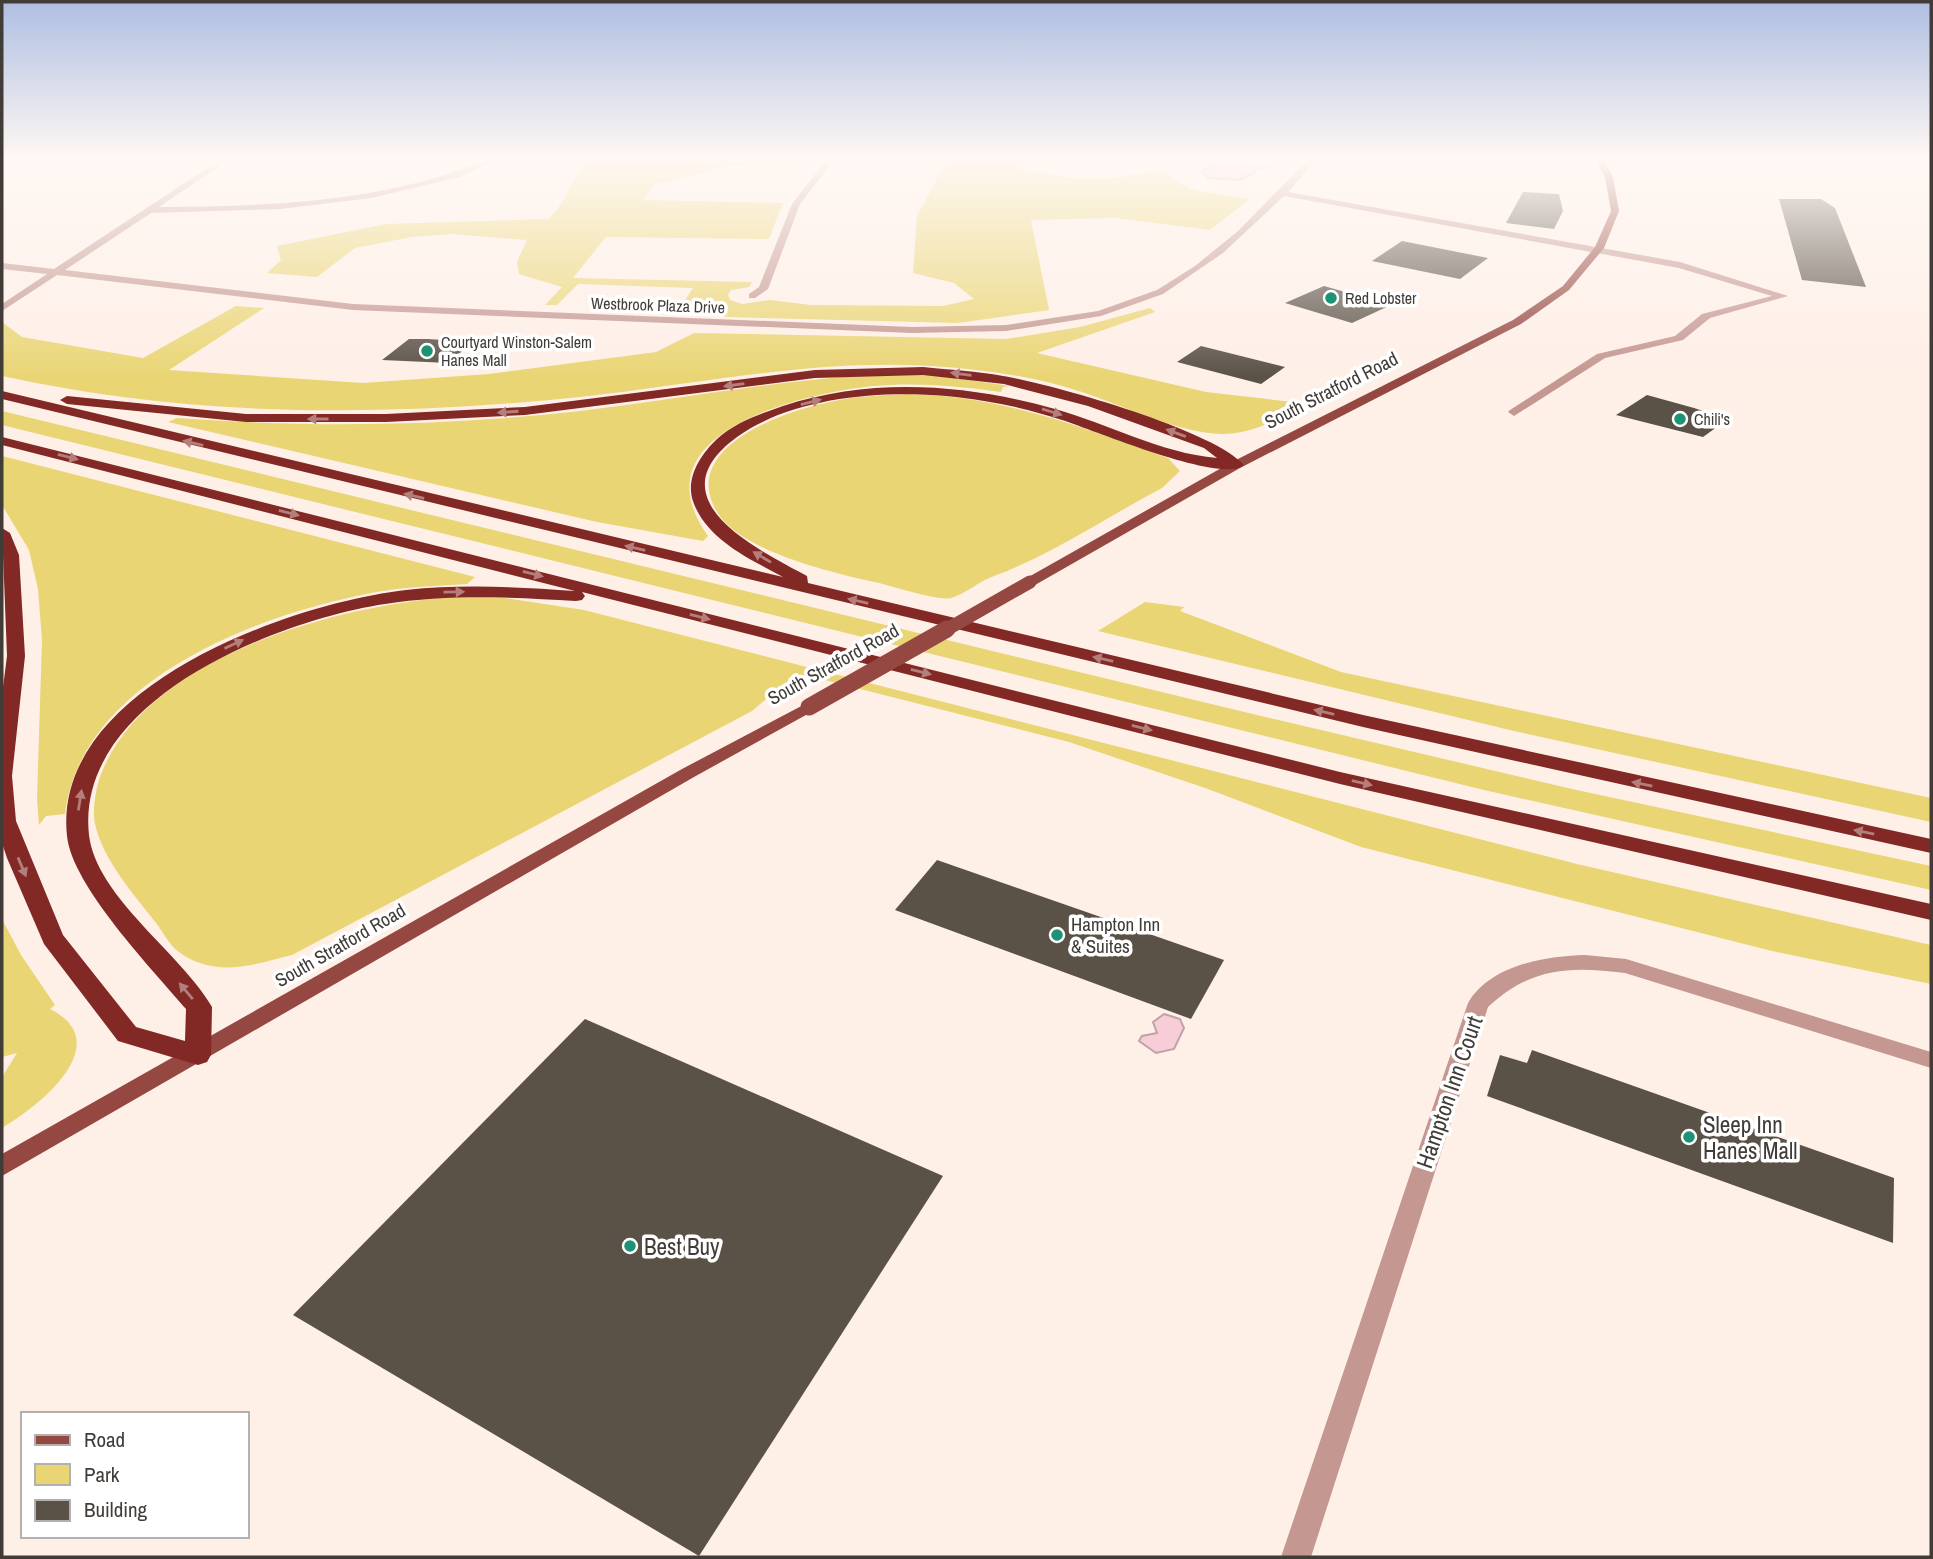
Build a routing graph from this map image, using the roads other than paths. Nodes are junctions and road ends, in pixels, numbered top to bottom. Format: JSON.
{"nodes":[{"id":1,"x":119,"y":232,"type":"edge"},
{"id":2,"x":783,"y":232,"type":"edge"},
{"id":3,"x":1238,"y":232,"type":"edge"},
{"id":4,"x":1488,"y":232,"type":"edge"},
{"id":5,"x":1606,"y":232,"type":"edge"},
{"id":6,"x":1597,"y":251,"type":"junction"},
{"id":7,"x":2,"y":266,"type":"edge"},
{"id":8,"x":58,"y":273,"type":"junction"},
{"id":9,"x":752,"y":296,"type":"dead end"},
{"id":10,"x":1765,"y":300,"type":"junction"},
{"id":11,"x":2,"y":308,"type":"edge"},
{"id":12,"x":2,"y":394,"type":"edge"},
{"id":13,"x":1514,"y":412,"type":"dead end"},
{"id":14,"x":2,"y":441,"type":"edge"},
{"id":15,"x":1236,"y":465,"type":"junction"},
{"id":16,"x":2,"y":533,"type":"edge"},
{"id":17,"x":821,"y":592,"type":"junction"},
{"id":18,"x":634,"y":600,"type":"junction"},
{"id":19,"x":1931,"y":846,"type":"edge"},
{"id":20,"x":1931,"y":912,"type":"edge"},
{"id":21,"x":198,"y":1055,"type":"junction"},
{"id":22,"x":1931,"y":1060,"type":"edge"},
{"id":23,"x":2,"y":1166,"type":"edge"},
{"id":24,"x":1296,"y":1557,"type":"edge"}],
"edges":[{"from":1,"to":8,"type":"street"},
{"from":2,"to":9,"type":"street"},
{"from":3,"to":8,"type":"street","name":"Westbrook Plaza Drive"},
{"from":4,"to":6,"type":"street"},
{"from":5,"to":6,"type":"main road","name":"South Stratford Road"},
{"from":6,"to":10,"type":"street"},
{"from":6,"to":10,"type":"street"},
{"from":6,"to":15,"type":"main road","name":"South Stratford Road"},
{"from":7,"to":8,"type":"street","name":"Westbrook Plaza Drive"},
{"from":8,"to":11,"type":"street"},
{"from":10,"to":13,"type":"street"},
{"from":15,"to":12,"type":"highway","one_way":true},
{"from":17,"to":12,"type":"highway","one_way":true},
{"from":14,"to":18,"type":"highway","one_way":true},
{"from":17,"to":15,"type":"highway","one_way":true},
{"from":15,"to":21,"type":"main road","name":"South Stratford Road","bridge":true},
{"from":16,"to":21,"type":"highway","one_way":true},
{"from":19,"to":17,"type":"highway","one_way":true},
{"from":18,"to":20,"type":"highway","one_way":true},
{"from":21,"to":18,"type":"highway","one_way":true},
{"from":21,"to":23,"type":"main road","name":"South Stratford Road"},
{"from":22,"to":24,"type":"street","name":"Hampton Inn Court"}]}
